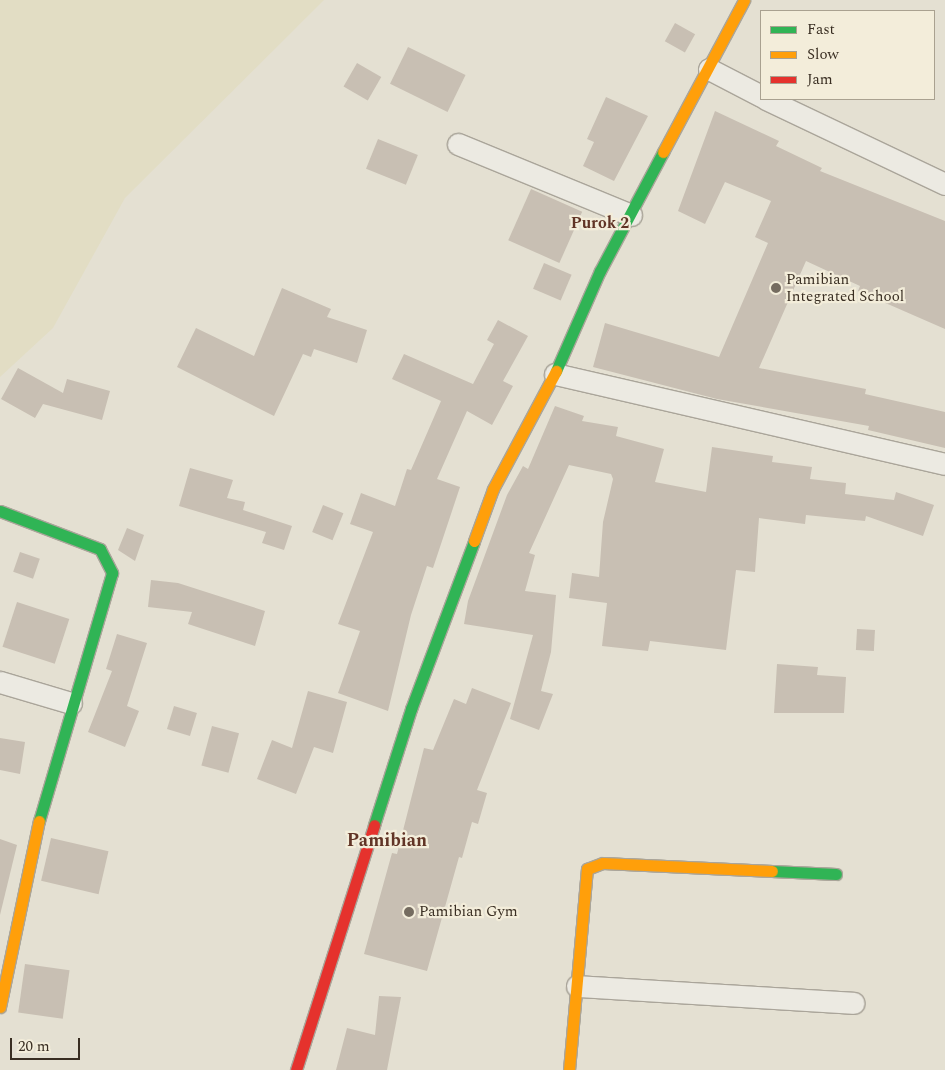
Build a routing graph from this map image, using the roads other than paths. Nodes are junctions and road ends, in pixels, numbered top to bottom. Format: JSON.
{"nodes":[{"id":1,"x":744,"y":0,"type":"edge"},
{"id":2,"x":709,"y":69,"type":"junction"},
{"id":3,"x":760,"y":95,"type":"edge"},
{"id":4,"x":768,"y":100,"type":"edge"},
{"id":5,"x":458,"y":144,"type":"dead end"},
{"id":6,"x":945,"y":184,"type":"edge"},
{"id":7,"x":632,"y":215,"type":"junction"},
{"id":8,"x":555,"y":374,"type":"junction"},
{"id":9,"x":945,"y":464,"type":"edge"},
{"id":10,"x":0,"y":511,"type":"edge"},
{"id":11,"x":0,"y":682,"type":"edge"},
{"id":12,"x":71,"y":703,"type":"junction"},
{"id":13,"x":836,"y":874,"type":"dead end"},
{"id":14,"x":577,"y":986,"type":"junction"},
{"id":15,"x":853,"y":1003,"type":"dead end"},
{"id":16,"x":0,"y":1007,"type":"edge"},
{"id":17,"x":296,"y":1070,"type":"edge"},
{"id":18,"x":569,"y":1070,"type":"edge"}],
"edges":[{"from":1,"to":2,"type":"street"},
{"from":2,"to":3,"type":"street"},
{"from":2,"to":7,"type":"street"},
{"from":4,"to":6,"type":"street"},
{"from":5,"to":7,"type":"street"},
{"from":7,"to":8,"type":"street"},
{"from":8,"to":9,"type":"street"},
{"from":8,"to":17,"type":"street"},
{"from":10,"to":12,"type":"street"},
{"from":11,"to":12,"type":"street"},
{"from":12,"to":16,"type":"street"},
{"from":13,"to":14,"type":"street"},
{"from":14,"to":15,"type":"street"},
{"from":14,"to":18,"type":"street"}]}
